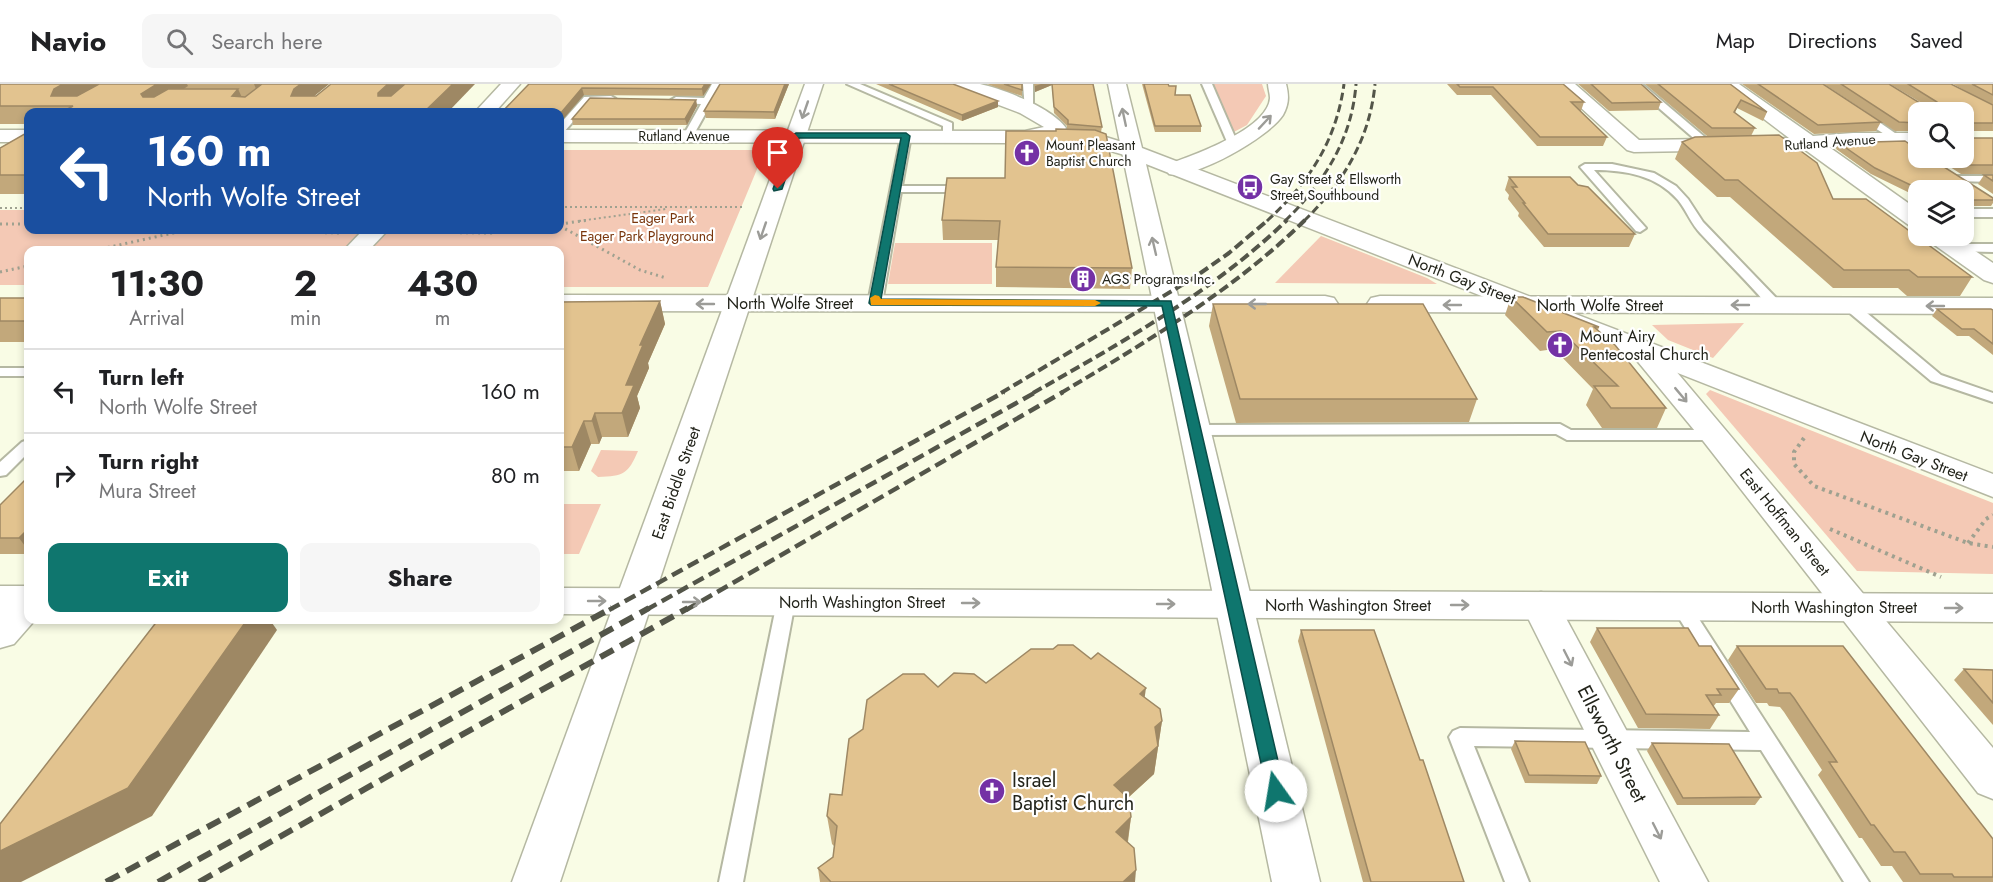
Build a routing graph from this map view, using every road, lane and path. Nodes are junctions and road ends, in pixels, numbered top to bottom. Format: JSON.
{"nodes":[{"id":1,"x":512,"y":84,"type":"edge"},
{"id":2,"x":717,"y":84,"type":"edge"},
{"id":3,"x":814,"y":84,"type":"edge"},
{"id":4,"x":852,"y":84,"type":"edge"},
{"id":5,"x":962,"y":84,"type":"edge"},
{"id":6,"x":1028,"y":84,"type":"edge"},
{"id":7,"x":1117,"y":84,"type":"edge"},
{"id":8,"x":1207,"y":84,"type":"edge"},
{"id":9,"x":1276,"y":84,"type":"edge"},
{"id":10,"x":1564,"y":84,"type":"edge"},
{"id":11,"x":1636,"y":84,"type":"edge"},
{"id":12,"x":1727,"y":84,"type":"edge"},
{"id":13,"x":620,"y":100,"type":"edge"},
{"id":14,"x":664,"y":100,"type":"edge"},
{"id":15,"x":708,"y":100,"type":"junction"},
{"id":16,"x":489,"y":108,"type":"edge"},
{"id":17,"x":1851,"y":108,"type":"edge"},
{"id":18,"x":1030,"y":110,"type":"junction"},
{"id":19,"x":564,"y":125,"type":"edge"},
{"id":20,"x":0,"y":136,"type":"edge"},
{"id":21,"x":564,"y":136,"type":"edge"},
{"id":22,"x":688,"y":136,"type":"junction"},
{"id":23,"x":796,"y":136,"type":"junction"},
{"id":24,"x":906,"y":136,"type":"junction"},
{"id":25,"x":947,"y":136,"type":"junction"},
{"id":26,"x":1021,"y":137,"type":"junction"},
{"id":27,"x":24,"y":138,"type":"edge"},
{"id":28,"x":1897,"y":139,"type":"junction"},
{"id":29,"x":1908,"y":139,"type":"edge"},
{"id":30,"x":24,"y":141,"type":"edge"},
{"id":31,"x":1809,"y":143,"type":"junction"},
{"id":32,"x":1233,"y":144,"type":"junction"},
{"id":33,"x":1708,"y":146,"type":"junction"},
{"id":34,"x":1908,"y":146,"type":"edge"},
{"id":35,"x":1131,"y":151,"type":"junction"},
{"id":36,"x":0,"y":156,"type":"edge"},
{"id":37,"x":1177,"y":169,"type":"junction"},
{"id":38,"x":1993,"y":179,"type":"edge"},
{"id":39,"x":895,"y":189,"type":"junction"},
{"id":40,"x":982,"y":189,"type":"edge"},
{"id":41,"x":1976,"y":190,"type":"edge"},
{"id":42,"x":564,"y":207,"type":"edge"},
{"id":43,"x":681,"y":207,"type":"junction"},
{"id":44,"x":771,"y":207,"type":"junction"},
{"id":45,"x":0,"y":208,"type":"edge"},
{"id":46,"x":24,"y":208,"type":"edge"},
{"id":47,"x":1908,"y":211,"type":"edge"},
{"id":48,"x":1974,"y":213,"type":"edge"},
{"id":49,"x":1993,"y":213,"type":"edge"},
{"id":50,"x":0,"y":224,"type":"edge"},
{"id":51,"x":24,"y":224,"type":"edge"},
{"id":52,"x":564,"y":224,"type":"edge"},
{"id":53,"x":564,"y":227,"type":"edge"},
{"id":54,"x":1640,"y":228,"type":"dead end"},
{"id":55,"x":169,"y":234,"type":"edge"},
{"id":56,"x":255,"y":234,"type":"edge"},
{"id":57,"x":378,"y":234,"type":"edge"},
{"id":58,"x":353,"y":242,"type":"edge"},
{"id":59,"x":114,"y":246,"type":"edge"},
{"id":60,"x":1952,"y":246,"type":"edge"},
{"id":61,"x":1974,"y":246,"type":"edge"},
{"id":62,"x":1993,"y":248,"type":"edge"},
{"id":63,"x":24,"y":267,"type":"edge"},
{"id":64,"x":0,"y":272,"type":"edge"},
{"id":65,"x":1993,"y":275,"type":"edge"},
{"id":66,"x":670,"y":280,"type":"dead end"},
{"id":67,"x":564,"y":303,"type":"edge"},
{"id":68,"x":874,"y":303,"type":"junction"},
{"id":69,"x":1167,"y":303,"type":"junction"},
{"id":70,"x":738,"y":304,"type":"junction"},
{"id":71,"x":1531,"y":305,"type":"junction"},
{"id":72,"x":1775,"y":306,"type":"junction"},
{"id":73,"x":1850,"y":306,"type":"junction"},
{"id":74,"x":1993,"y":306,"type":"edge"},
{"id":75,"x":1644,"y":351,"type":"junction"},
{"id":76,"x":0,"y":372,"type":"edge"},
{"id":77,"x":24,"y":372,"type":"edge"},
{"id":78,"x":1993,"y":398,"type":"edge"},
{"id":79,"x":1195,"y":430,"type":"junction"},
{"id":80,"x":1811,"y":431,"type":"dead end"},
{"id":81,"x":1715,"y":435,"type":"junction"},
{"id":82,"x":24,"y":449,"type":"edge"},
{"id":83,"x":0,"y":471,"type":"edge"},
{"id":84,"x":1993,"y":486,"type":"edge"},
{"id":85,"x":1993,"y":515,"type":"edge"},
{"id":86,"x":1825,"y":527,"type":"dead end"},
{"id":87,"x":1968,"y":543,"type":"junction"},
{"id":88,"x":1993,"y":547,"type":"edge"},
{"id":89,"x":1942,"y":578,"type":"dead end"},
{"id":90,"x":0,"y":599,"type":"edge"},
{"id":91,"x":24,"y":601,"type":"edge"},
{"id":92,"x":564,"y":601,"type":"edge"},
{"id":93,"x":634,"y":602,"type":"junction"},
{"id":94,"x":786,"y":602,"type":"junction"},
{"id":95,"x":1234,"y":604,"type":"junction"},
{"id":96,"x":24,"y":606,"type":"edge"},
{"id":97,"x":1541,"y":606,"type":"junction"},
{"id":98,"x":1681,"y":607,"type":"junction"},
{"id":99,"x":1854,"y":607,"type":"junction"},
{"id":100,"x":1993,"y":608,"type":"edge"},
{"id":101,"x":0,"y":634,"type":"edge"},
{"id":102,"x":1610,"y":738,"type":"junction"},
{"id":103,"x":1767,"y":741,"type":"junction"},
{"id":104,"x":1993,"y":780,"type":"edge"},
{"id":105,"x":536,"y":882,"type":"edge"},
{"id":106,"x":731,"y":882,"type":"edge"},
{"id":107,"x":1296,"y":882,"type":"edge"},
{"id":108,"x":1517,"y":882,"type":"edge"},
{"id":109,"x":1684,"y":882,"type":"edge"},
{"id":110,"x":1857,"y":882,"type":"edge"}],
"edges":[{"from":1,"to":16,"type":"street"},
{"from":2,"to":15,"type":"lane"},
{"from":3,"to":23,"type":"street","name":"East Biddle Street","one_way":true},
{"from":4,"to":25,"type":"lane"},
{"from":5,"to":18,"type":"street"},
{"from":6,"to":18,"type":"lane"},
{"from":35,"to":7,"type":"street","one_way":true},
{"from":8,"to":32,"type":"lane"},
{"from":32,"to":9,"type":"street","one_way":true},
{"from":10,"to":33,"type":"street","name":"Rutland Avenue"},
{"from":11,"to":33,"type":"lane"},
{"from":12,"to":31,"type":"street"},
{"from":13,"to":19,"type":"lane"},
{"from":14,"to":15,"type":"lane"},
{"from":15,"to":22,"type":"lane"},
{"from":17,"to":28,"type":"lane"},
{"from":18,"to":26,"type":"street"},
{"from":20,"to":27,"type":"street"},
{"from":21,"to":22,"type":"street","name":"Rutland Avenue"},
{"from":22,"to":23,"type":"street","name":"Rutland Avenue"},
{"from":23,"to":24,"type":"street","name":"Rutland Avenue"},
{"from":23,"to":44,"type":"street","name":"East Biddle Street"},
{"from":24,"to":25,"type":"street","name":"Rutland Avenue"},
{"from":24,"to":39,"type":"lane"},
{"from":25,"to":26,"type":"street","name":"Rutland Avenue"},
{"from":26,"to":35,"type":"street","name":"Rutland Avenue"},
{"from":28,"to":29,"type":"street","name":"Rutland Avenue"},
{"from":28,"to":31,"type":"street","name":"Rutland Avenue"},
{"from":28,"to":34,"type":"lane"},
{"from":30,"to":36,"type":"street"},
{"from":31,"to":33,"type":"street","name":"Rutland Avenue"},
{"from":31,"to":47,"type":"street"},
{"from":32,"to":37,"type":"street"},
{"from":35,"to":37,"type":"street","name":"North Gay Street"},
{"from":69,"to":35,"type":"street","one_way":true},
{"from":37,"to":71,"type":"street","name":"North Gay Street"},
{"from":38,"to":41,"type":"lane"},
{"from":39,"to":40,"type":"lane"},
{"from":39,"to":68,"type":"lane"},
{"from":42,"to":43,"type":"path"},
{"from":43,"to":44,"type":"path"},
{"from":43,"to":52,"type":"path"},
{"from":44,"to":70,"type":"street","name":"East Biddle Street","one_way":true},
{"from":45,"to":46,"type":"path"},
{"from":48,"to":49,"type":"lane"},
{"from":50,"to":51,"type":"path"},
{"from":53,"to":66,"type":"path"},
{"from":54,"to":72,"type":"lane"},
{"from":55,"to":59,"type":"path"},
{"from":56,"to":58,"type":"path"},
{"from":57,"to":58,"type":"street"},
{"from":60,"to":65,"type":"street"},
{"from":61,"to":62,"type":"lane"},
{"from":63,"to":64,"type":"path"},
{"from":70,"to":67,"type":"street","name":"North Wolfe Street","one_way":true},
{"from":68,"to":69,"type":"street","name":"North Wolfe Street"},
{"from":68,"to":70,"type":"street","name":"North Wolfe Street"},
{"from":71,"to":69,"type":"street","name":"North Wolfe Street","one_way":true},
{"from":69,"to":79,"type":"street"},
{"from":70,"to":93,"type":"street","name":"East Biddle Street"},
{"from":72,"to":71,"type":"street","name":"North Wolfe Street","one_way":true},
{"from":71,"to":75,"type":"street","name":"North Gay Street"},
{"from":72,"to":73,"type":"street","name":"North Wolfe Street"},
{"from":74,"to":73,"type":"street","name":"North Wolfe Street","one_way":true},
{"from":73,"to":78,"type":"lane"},
{"from":75,"to":81,"type":"street","name":"East Hoffman Street","one_way":true},
{"from":75,"to":84,"type":"street","name":"North Gay Street"},
{"from":76,"to":77,"type":"lane"},
{"from":79,"to":81,"type":"lane"},
{"from":79,"to":95,"type":"street"},
{"from":80,"to":87,"type":"path"},
{"from":81,"to":99,"type":"street","name":"East Hoffman Street"},
{"from":82,"to":83,"type":"lane"},
{"from":85,"to":87,"type":"path"},
{"from":86,"to":89,"type":"path"},
{"from":87,"to":88,"type":"path"},
{"from":90,"to":91,"type":"street"},
{"from":92,"to":93,"type":"street","name":"North Washington Street","one_way":true},
{"from":93,"to":94,"type":"street","name":"North Washington Street","one_way":true},
{"from":93,"to":105,"type":"street","name":"East Biddle Street"},
{"from":94,"to":95,"type":"street","name":"North Washington Street","one_way":true},
{"from":94,"to":106,"type":"lane"},
{"from":95,"to":97,"type":"street","name":"North Washington Street","one_way":true},
{"from":95,"to":107,"type":"street"},
{"from":96,"to":101,"type":"street"},
{"from":97,"to":98,"type":"street","name":"North Washington Street"},
{"from":97,"to":102,"type":"street","name":"Ellsworth Street","one_way":true},
{"from":98,"to":99,"type":"street","name":"North Washington Street"},
{"from":98,"to":103,"type":"lane"},
{"from":99,"to":100,"type":"street","name":"North Washington Street","one_way":true},
{"from":99,"to":104,"type":"street","name":"East Hoffman Street"},
{"from":102,"to":103,"type":"lane"},
{"from":102,"to":108,"type":"lane"},
{"from":102,"to":109,"type":"street","name":"Ellsworth Street","one_way":true},
{"from":103,"to":110,"type":"lane"}]}
